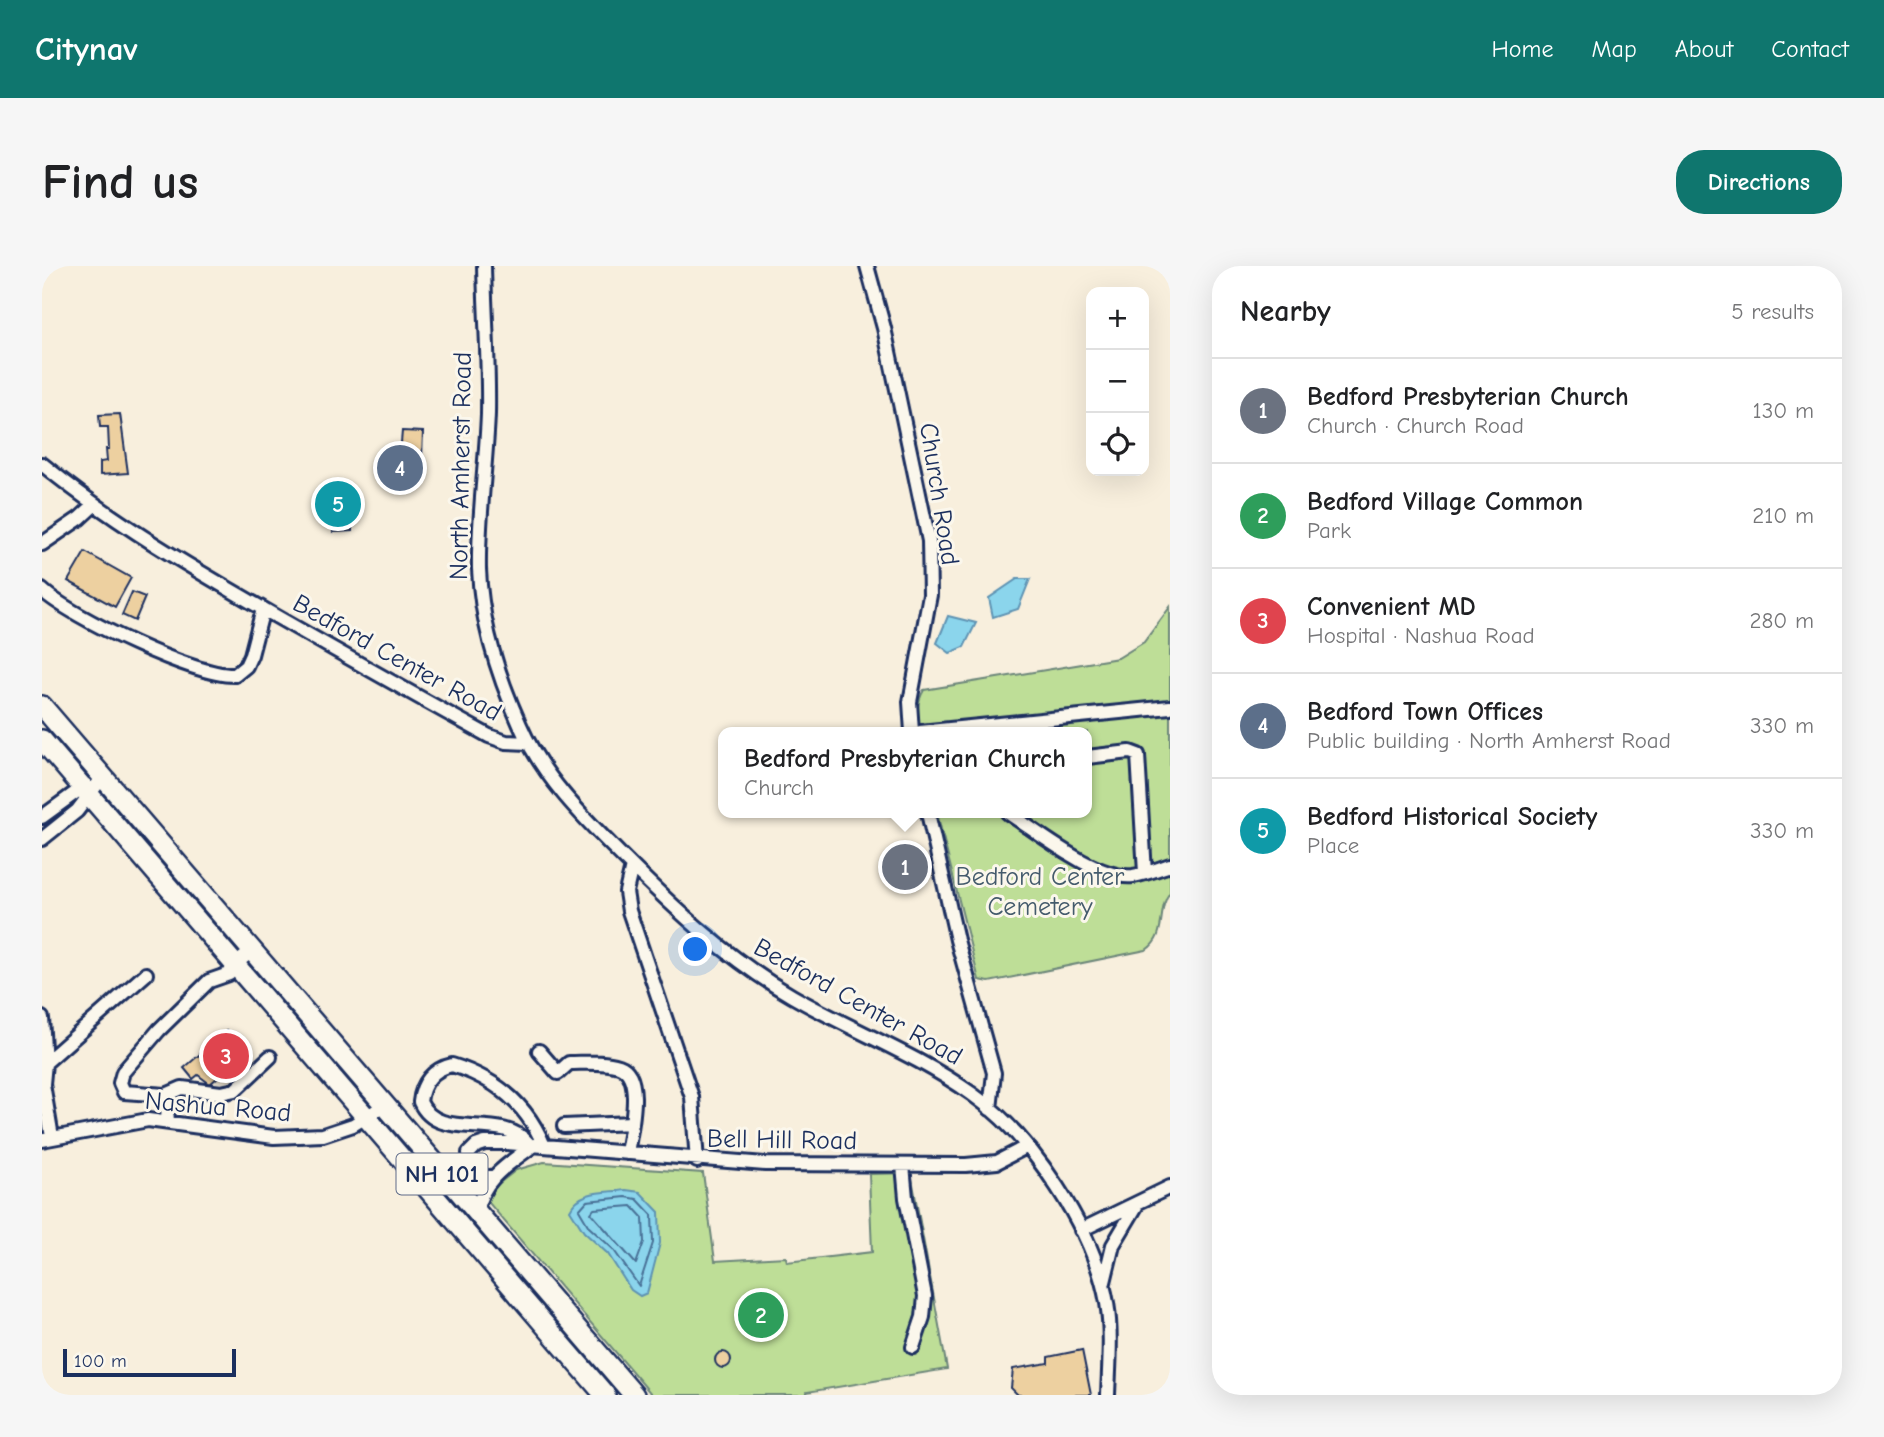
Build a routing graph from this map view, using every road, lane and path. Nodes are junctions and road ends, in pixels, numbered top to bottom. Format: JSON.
{"nodes":[{"id":1,"x":484,"y":266,"type":"edge"},
{"id":2,"x":867,"y":266,"type":"edge"},
{"id":3,"x":42,"y":464,"type":"edge"},
{"id":4,"x":94,"y":505,"type":"junction"},
{"id":5,"x":42,"y":544,"type":"edge"},
{"id":6,"x":42,"y":590,"type":"edge"},
{"id":7,"x":264,"y":609,"type":"junction"},
{"id":8,"x":42,"y":706,"type":"edge"},
{"id":9,"x":1170,"y":707,"type":"edge"},
{"id":10,"x":912,"y":727,"type":"edge"},
{"id":11,"x":970,"y":727,"type":"edge"},
{"id":12,"x":42,"y":740,"type":"edge"},
{"id":13,"x":528,"y":743,"type":"junction"},
{"id":14,"x":1092,"y":756,"type":"edge"},
{"id":15,"x":102,"y":778,"type":"junction"},
{"id":16,"x":85,"y":792,"type":"junction"},
{"id":17,"x":42,"y":817,"type":"edge"},
{"id":18,"x":929,"y":818,"type":"edge"},
{"id":19,"x":1016,"y":818,"type":"edge"},
{"id":20,"x":43,"y":838,"type":"edge"},
{"id":21,"x":1170,"y":865,"type":"edge"},
{"id":22,"x":632,"y":866,"type":"junction"},
{"id":23,"x":1145,"y":873,"type":"junction"},
{"id":24,"x":252,"y":951,"type":"junction"},
{"id":25,"x":234,"y":965,"type":"junction"},
{"id":26,"x":146,"y":974,"type":"dead end"},
{"id":27,"x":42,"y":1018,"type":"edge"},
{"id":28,"x":539,"y":1051,"type":"dead end"},
{"id":29,"x":270,"y":1057,"type":"dead end"},
{"id":30,"x":46,"y":1063,"type":"junction"},
{"id":31,"x":166,"y":1095,"type":"junction"},
{"id":32,"x":384,"y":1105,"type":"junction"},
{"id":33,"x":990,"y":1109,"type":"junction"},
{"id":34,"x":365,"y":1118,"type":"junction"},
{"id":35,"x":168,"y":1122,"type":"junction"},
{"id":36,"x":632,"y":1122,"type":"junction"},
{"id":37,"x":564,"y":1126,"type":"dead end"},
{"id":38,"x":47,"y":1139,"type":"edge"},
{"id":39,"x":536,"y":1145,"type":"junction"},
{"id":40,"x":1026,"y":1147,"type":"junction"},
{"id":41,"x":627,"y":1153,"type":"junction"},
{"id":42,"x":697,"y":1161,"type":"junction"},
{"id":43,"x":903,"y":1165,"type":"junction"},
{"id":44,"x":492,"y":1177,"type":"junction"},
{"id":45,"x":1170,"y":1187,"type":"edge"},
{"id":46,"x":1139,"y":1202,"type":"junction"},
{"id":47,"x":475,"y":1213,"type":"junction"},
{"id":48,"x":1081,"y":1230,"type":"junction"},
{"id":49,"x":1104,"y":1289,"type":"junction"},
{"id":50,"x":913,"y":1347,"type":"dead end"},
{"id":51,"x":605,"y":1395,"type":"edge"},
{"id":52,"x":634,"y":1395,"type":"edge"},
{"id":53,"x":1108,"y":1395,"type":"edge"}],
"edges":[{"from":1,"to":13,"type":"street","name":"North Amherst Road"},
{"from":2,"to":10,"type":"street","name":"Church Road"},
{"from":3,"to":4,"type":"street","name":"Bedford Center Road"},
{"from":4,"to":5,"type":"street"},
{"from":4,"to":7,"type":"street","name":"Bedford Center Road"},
{"from":6,"to":7,"type":"street"},
{"from":7,"to":13,"type":"street","name":"Bedford Center Road"},
{"from":8,"to":15,"type":"highway","number":"NH 101"},
{"from":9,"to":11,"type":"street"},
{"from":12,"to":16,"type":"highway","number":"NH 101"},
{"from":13,"to":22,"type":"street","name":"Bedford Center Road"},
{"from":14,"to":23,"type":"street"},
{"from":15,"to":16,"type":"street"},
{"from":15,"to":24,"type":"highway","number":"NH 101"},
{"from":16,"to":17,"type":"street"},
{"from":16,"to":20,"type":"street"},
{"from":16,"to":25,"type":"highway","number":"NH 101"},
{"from":18,"to":33,"type":"street"},
{"from":19,"to":23,"type":"street"},
{"from":21,"to":23,"type":"street"},
{"from":22,"to":33,"type":"street","name":"Bedford Center Road"},
{"from":22,"to":42,"type":"street"},
{"from":24,"to":25,"type":"street"},
{"from":24,"to":32,"type":"highway","number":"NH 101"},
{"from":25,"to":31,"type":"street"},
{"from":25,"to":34,"type":"highway","number":"NH 101"},
{"from":26,"to":30,"type":"street"},
{"from":27,"to":30,"type":"street"},
{"from":28,"to":36,"type":"street"},
{"from":29,"to":31,"type":"street"},
{"from":30,"to":38,"type":"street"},
{"from":31,"to":35,"type":"street"},
{"from":32,"to":34,"type":"street","name":"Nashua Road"},
{"from":32,"to":47,"type":"highway","number":"NH 101"},
{"from":33,"to":40,"type":"street","name":"Bedford Center Road"},
{"from":34,"to":35,"type":"street","name":"Nashua Road"},
{"from":34,"to":51,"type":"highway","number":"NH 101"},
{"from":35,"to":38,"type":"street","name":"Nashua Road"},
{"from":36,"to":37,"type":"street"},
{"from":36,"to":41,"type":"street"},
{"from":39,"to":39,"type":"street"},
{"from":39,"to":41,"type":"street","name":"Bell Hill Road"},
{"from":39,"to":44,"type":"street"},
{"from":39,"to":44,"type":"street","name":"Bell Hill Road"},
{"from":40,"to":43,"type":"street","name":"Bell Hill Road"},
{"from":40,"to":48,"type":"street","name":"Bedford Center Road"},
{"from":41,"to":42,"type":"street","name":"Bell Hill Road"},
{"from":42,"to":43,"type":"street","name":"Bell Hill Road"},
{"from":43,"to":50,"type":"street"},
{"from":44,"to":47,"type":"street"},
{"from":45,"to":46,"type":"street"},
{"from":46,"to":48,"type":"street"},
{"from":46,"to":49,"type":"street"},
{"from":47,"to":52,"type":"highway","number":"NH 101"},
{"from":48,"to":49,"type":"street","name":"Bedford Center Road"},
{"from":49,"to":53,"type":"street","name":"Bedford Center Road"}]}
